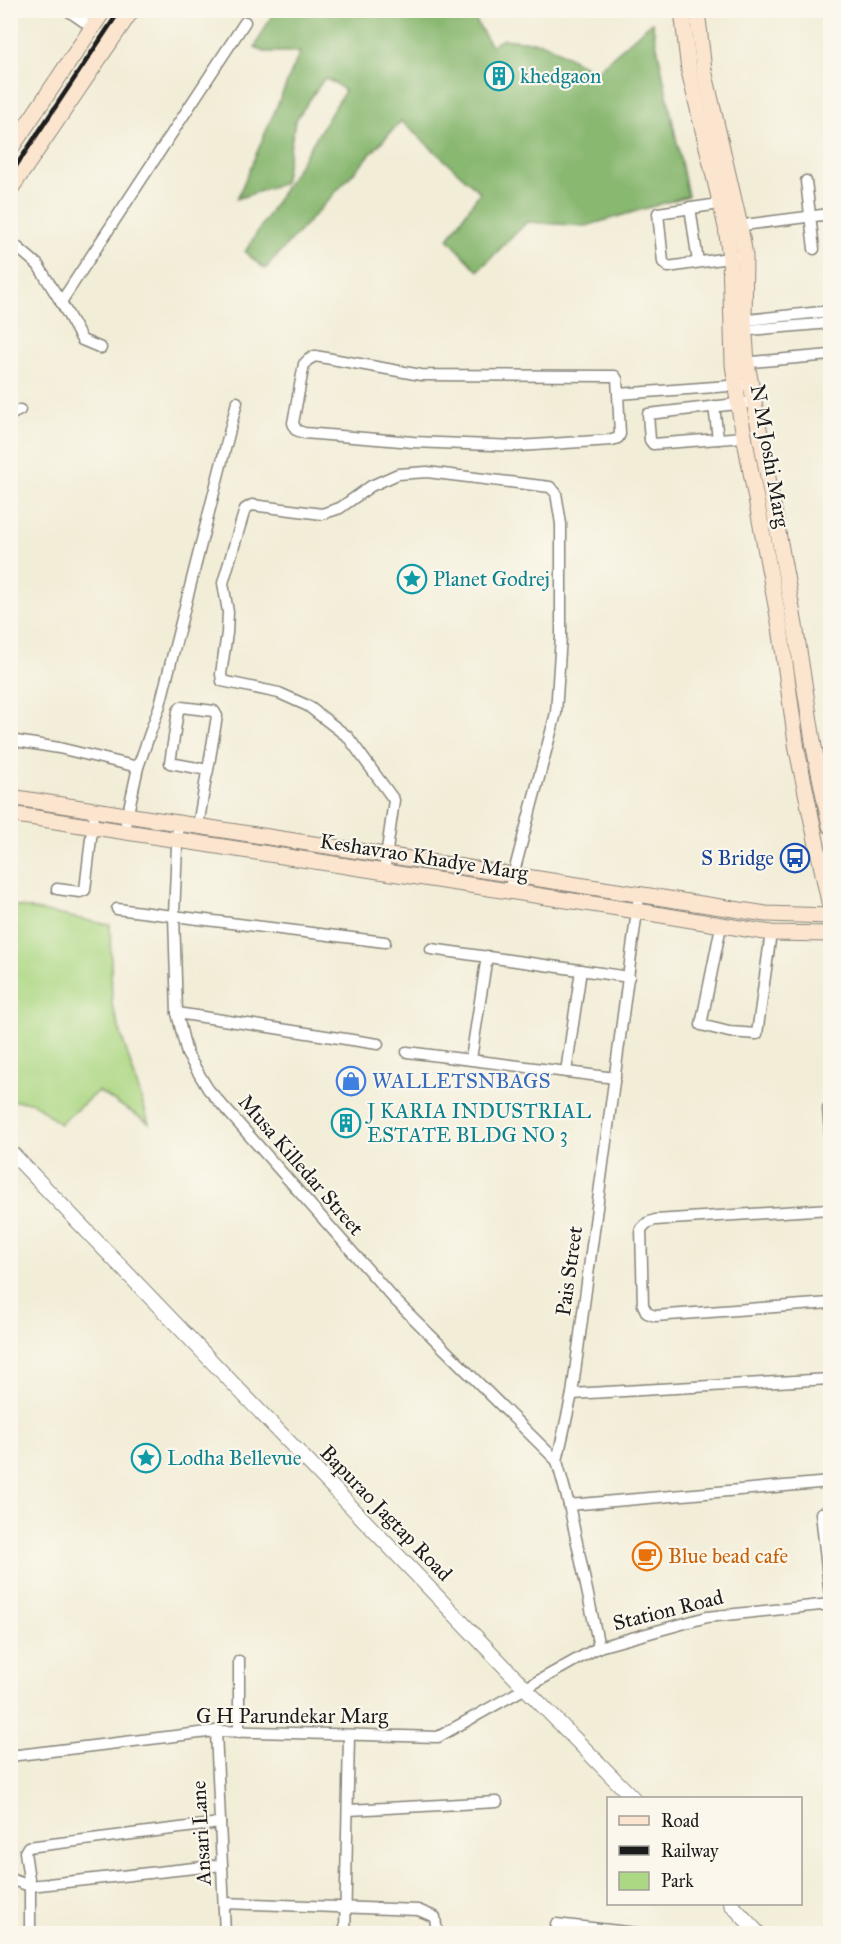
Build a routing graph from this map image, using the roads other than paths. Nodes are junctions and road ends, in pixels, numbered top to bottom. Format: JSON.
{"nodes":[{"id":1,"x":67,"y":10,"type":"edge"},
{"id":2,"x":104,"y":10,"type":"edge"},
{"id":3,"x":132,"y":10,"type":"edge"},
{"id":4,"x":682,"y":10,"type":"edge"},
{"id":5,"x":697,"y":10,"type":"edge"},
{"id":6,"x":245,"y":22,"type":"dead end"},
{"id":7,"x":93,"y":28,"type":"junction"},
{"id":8,"x":694,"y":48,"type":"junction"},
{"id":9,"x":10,"y":150,"type":"edge"},
{"id":10,"x":806,"y":181,"type":"dead end"},
{"id":11,"x":10,"y":190,"type":"edge"},
{"id":12,"x":727,"y":203,"type":"junction"},
{"id":13,"x":690,"y":207,"type":"junction"},
{"id":14,"x":831,"y":214,"type":"edge"},
{"id":15,"x":810,"y":216,"type":"junction"},
{"id":16,"x":733,"y":226,"type":"junction"},
{"id":17,"x":10,"y":241,"type":"edge"},
{"id":18,"x":814,"y":249,"type":"dead end"},
{"id":19,"x":737,"y":257,"type":"junction"},
{"id":20,"x":698,"y":262,"type":"junction"},
{"id":21,"x":61,"y":302,"type":"junction"},
{"id":22,"x":831,"y":311,"type":"edge"},
{"id":23,"x":831,"y":323,"type":"edge"},
{"id":24,"x":738,"y":326,"type":"junction"},
{"id":25,"x":101,"y":348,"type":"dead end"},
{"id":26,"x":831,"y":355,"type":"edge"},
{"id":27,"x":740,"y":363,"type":"junction"},
{"id":28,"x":743,"y":385,"type":"junction"},
{"id":29,"x":618,"y":394,"type":"junction"},
{"id":30,"x":237,"y":402,"type":"dead end"},
{"id":31,"x":754,"y":402,"type":"junction"},
{"id":32,"x":738,"y":403,"type":"junction"},
{"id":33,"x":714,"y":406,"type":"junction"},
{"id":34,"x":718,"y":439,"type":"junction"},
{"id":35,"x":750,"y":443,"type":"junction"},
{"id":36,"x":787,"y":626,"type":"junction"},
{"id":37,"x":805,"y":687,"type":"junction"},
{"id":38,"x":788,"y":689,"type":"junction"},
{"id":39,"x":10,"y":740,"type":"edge"},
{"id":40,"x":814,"y":747,"type":"junction"},
{"id":41,"x":797,"y":750,"type":"junction"},
{"id":42,"x":138,"y":767,"type":"junction"},
{"id":43,"x":208,"y":770,"type":"junction"},
{"id":44,"x":10,"y":797,"type":"edge"},
{"id":45,"x":94,"y":810,"type":"junction"},
{"id":46,"x":10,"y":814,"type":"edge"},
{"id":47,"x":127,"y":815,"type":"junction"},
{"id":48,"x":178,"y":823,"type":"junction"},
{"id":49,"x":831,"y":825,"type":"edge"},
{"id":50,"x":198,"y":826,"type":"junction"},
{"id":51,"x":92,"y":827,"type":"junction"},
{"id":52,"x":124,"y":832,"type":"junction"},
{"id":53,"x":177,"y":840,"type":"junction"},
{"id":54,"x":386,"y":856,"type":"junction"},
{"id":55,"x":384,"y":872,"type":"junction"},
{"id":56,"x":513,"y":876,"type":"junction"},
{"id":57,"x":57,"y":889,"type":"dead end"},
{"id":58,"x":509,"y":891,"type":"junction"},
{"id":59,"x":638,"y":904,"type":"junction"},
{"id":60,"x":831,"y":907,"type":"edge"},
{"id":61,"x":117,"y":909,"type":"dead end"},
{"id":62,"x":174,"y":915,"type":"junction"},
{"id":63,"x":831,"y":916,"type":"edge"},
{"id":64,"x":721,"y":926,"type":"junction"},
{"id":65,"x":771,"y":933,"type":"junction"},
{"id":66,"x":831,"y":934,"type":"edge"},
{"id":67,"x":385,"y":942,"type":"dead end"},
{"id":68,"x":431,"y":949,"type":"dead end"},
{"id":69,"x":487,"y":956,"type":"junction"},
{"id":70,"x":581,"y":970,"type":"junction"},
{"id":71,"x":629,"y":977,"type":"junction"},
{"id":72,"x":177,"y":1013,"type":"junction"},
{"id":73,"x":378,"y":1044,"type":"dead end"},
{"id":74,"x":407,"y":1052,"type":"dead end"},
{"id":75,"x":471,"y":1059,"type":"junction"},
{"id":76,"x":566,"y":1072,"type":"junction"},
{"id":77,"x":615,"y":1078,"type":"junction"},
{"id":78,"x":828,"y":1109,"type":"dead end"},
{"id":79,"x":830,"y":1125,"type":"edge"},
{"id":80,"x":831,"y":1132,"type":"edge"},
{"id":81,"x":10,"y":1151,"type":"edge"},
{"id":82,"x":831,"y":1209,"type":"edge"},
{"id":83,"x":831,"y":1303,"type":"edge"},
{"id":84,"x":831,"y":1379,"type":"edge"},
{"id":85,"x":572,"y":1394,"type":"junction"},
{"id":86,"x":556,"y":1461,"type":"junction"},
{"id":87,"x":831,"y":1482,"type":"edge"},
{"id":88,"x":569,"y":1505,"type":"junction"},
{"id":89,"x":821,"y":1512,"type":"dead end"},
{"id":90,"x":831,"y":1597,"type":"edge"},
{"id":91,"x":831,"y":1604,"type":"edge"},
{"id":92,"x":599,"y":1647,"type":"junction"},
{"id":93,"x":239,"y":1660,"type":"dead end"},
{"id":94,"x":526,"y":1689,"type":"junction"},
{"id":95,"x":216,"y":1731,"type":"junction"},
{"id":96,"x":239,"y":1732,"type":"junction"},
{"id":97,"x":349,"y":1736,"type":"junction"},
{"id":98,"x":10,"y":1756,"type":"edge"},
{"id":99,"x":632,"y":1797,"type":"edge"},
{"id":100,"x":497,"y":1802,"type":"dead end"},
{"id":101,"x":349,"y":1810,"type":"junction"},
{"id":102,"x":220,"y":1823,"type":"junction"},
{"id":103,"x":222,"y":1865,"type":"junction"},
{"id":104,"x":10,"y":1880,"type":"edge"},
{"id":105,"x":30,"y":1886,"type":"junction"},
{"id":106,"x":224,"y":1903,"type":"junction"},
{"id":107,"x":732,"y":1905,"type":"edge"},
{"id":108,"x":346,"y":1908,"type":"junction"},
{"id":109,"x":556,"y":1924,"type":"dead end"},
{"id":110,"x":30,"y":1934,"type":"edge"},
{"id":111,"x":225,"y":1934,"type":"edge"},
{"id":112,"x":345,"y":1934,"type":"edge"},
{"id":113,"x":437,"y":1934,"type":"edge"},
{"id":114,"x":645,"y":1934,"type":"edge"},
{"id":115,"x":759,"y":1934,"type":"edge"}],
"edges":[{"from":1,"to":7,"type":"street"},
{"from":2,"to":7,"type":"main road"},
{"from":3,"to":11,"type":"main road"},
{"from":4,"to":8,"type":"main road","name":"N M Joshi Marg"},
{"from":5,"to":8,"type":"main road","name":"N M Joshi Marg"},
{"from":6,"to":21,"type":"street"},
{"from":7,"to":9,"type":"main road"},
{"from":8,"to":12,"type":"main road","name":"N M Joshi Marg"},
{"from":10,"to":15,"type":"street"},
{"from":12,"to":13,"type":"street"},
{"from":12,"to":16,"type":"main road","name":"N M Joshi Marg"},
{"from":13,"to":20,"type":"street"},
{"from":13,"to":20,"type":"street"},
{"from":14,"to":15,"type":"street"},
{"from":15,"to":16,"type":"street"},
{"from":15,"to":18,"type":"street"},
{"from":16,"to":19,"type":"main road","name":"N M Joshi Marg"},
{"from":17,"to":21,"type":"street"},
{"from":19,"to":20,"type":"street"},
{"from":19,"to":24,"type":"main road","name":"N M Joshi Marg"},
{"from":21,"to":25,"type":"street"},
{"from":22,"to":24,"type":"street"},
{"from":23,"to":24,"type":"street"},
{"from":24,"to":27,"type":"main road","name":"N M Joshi Marg"},
{"from":26,"to":27,"type":"street"},
{"from":27,"to":28,"type":"main road","name":"N M Joshi Marg"},
{"from":28,"to":29,"type":"street"},
{"from":28,"to":31,"type":"main road","name":"N M Joshi Marg"},
{"from":28,"to":32,"type":"main road","name":"N M Joshi Marg"},
{"from":29,"to":29,"type":"street"},
{"from":30,"to":42,"type":"street"},
{"from":31,"to":32,"type":"street"},
{"from":31,"to":35,"type":"main road","name":"N M Joshi Marg"},
{"from":32,"to":33,"type":"street"},
{"from":32,"to":35,"type":"main road","name":"N M Joshi Marg"},
{"from":33,"to":34,"type":"street"},
{"from":33,"to":34,"type":"street"},
{"from":34,"to":35,"type":"street"},
{"from":35,"to":36,"type":"main road","name":"N M Joshi Marg"},
{"from":36,"to":37,"type":"main road","name":"N M Joshi Marg"},
{"from":36,"to":38,"type":"main road","name":"N M Joshi Marg"},
{"from":37,"to":38,"type":"main road"},
{"from":37,"to":40,"type":"main road","name":"N M Joshi Marg"},
{"from":38,"to":41,"type":"main road","name":"N M Joshi Marg"},
{"from":39,"to":42,"type":"street"},
{"from":40,"to":41,"type":"main road"},
{"from":40,"to":49,"type":"main road","name":"N M Joshi Marg"},
{"from":41,"to":60,"type":"main road","name":"N M Joshi Marg"},
{"from":42,"to":47,"type":"street"},
{"from":43,"to":43,"type":"street"},
{"from":43,"to":50,"type":"street"},
{"from":44,"to":45,"type":"main road","name":"Keshavrao Khadye Marg"},
{"from":45,"to":47,"type":"main road","name":"Keshavrao Khadye Marg"},
{"from":45,"to":51,"type":"street"},
{"from":46,"to":51,"type":"main road","name":"Keshavrao Khadye Marg"},
{"from":47,"to":48,"type":"main road","name":"Keshavrao Khadye Marg"},
{"from":47,"to":52,"type":"street"},
{"from":48,"to":50,"type":"main road","name":"Keshavrao Khadye Marg"},
{"from":48,"to":53,"type":"street","name":"Musa Killedar Street"},
{"from":50,"to":54,"type":"main road","name":"Keshavrao Khadye Marg"},
{"from":51,"to":52,"type":"main road","name":"Keshavrao Khadye Marg"},
{"from":51,"to":57,"type":"street"},
{"from":52,"to":53,"type":"main road","name":"Keshavrao Khadye Marg"},
{"from":53,"to":55,"type":"main road","name":"Keshavrao Khadye Marg"},
{"from":53,"to":62,"type":"street","name":"Musa Killedar Street"},
{"from":54,"to":55,"type":"street"},
{"from":54,"to":56,"type":"main road","name":"Keshavrao Khadye Marg"},
{"from":54,"to":56,"type":"street"},
{"from":55,"to":58,"type":"main road","name":"Keshavrao Khadye Marg"},
{"from":56,"to":58,"type":"street"},
{"from":56,"to":59,"type":"main road","name":"Keshavrao Khadye Marg"},
{"from":58,"to":59,"type":"main road","name":"Keshavrao Khadye Marg"},
{"from":59,"to":63,"type":"main road","name":"Keshavrao Khadye Marg"},
{"from":59,"to":64,"type":"main road","name":"Keshavrao Khadye Marg"},
{"from":59,"to":71,"type":"street","name":"Pais Street"},
{"from":61,"to":62,"type":"street"},
{"from":62,"to":67,"type":"street"},
{"from":62,"to":72,"type":"street","name":"Musa Killedar Street"},
{"from":64,"to":65,"type":"main road","name":"Keshavrao Khadye Marg"},
{"from":64,"to":65,"type":"street"},
{"from":65,"to":66,"type":"main road","name":"Keshavrao Khadye Marg"},
{"from":68,"to":69,"type":"street"},
{"from":69,"to":70,"type":"street"},
{"from":69,"to":75,"type":"street"},
{"from":70,"to":71,"type":"street"},
{"from":70,"to":76,"type":"street"},
{"from":71,"to":77,"type":"street","name":"Pais Street"},
{"from":72,"to":73,"type":"street"},
{"from":72,"to":86,"type":"street","name":"Musa Killedar Street"},
{"from":74,"to":75,"type":"street"},
{"from":75,"to":76,"type":"street"},
{"from":76,"to":77,"type":"street"},
{"from":77,"to":85,"type":"street","name":"Pais Street"},
{"from":78,"to":79,"type":"street"},
{"from":79,"to":80,"type":"street"},
{"from":81,"to":94,"type":"street","name":"Bapurao Jagtap Road"},
{"from":82,"to":83,"type":"street"},
{"from":84,"to":85,"type":"street"},
{"from":85,"to":86,"type":"street","name":"Pais Street"},
{"from":86,"to":88,"type":"street","name":"Pais Street"},
{"from":87,"to":88,"type":"street"},
{"from":88,"to":92,"type":"street","name":"Pais Street"},
{"from":89,"to":90,"type":"street"},
{"from":91,"to":92,"type":"street","name":"Station Road"},
{"from":92,"to":94,"type":"street","name":"Station Road"},
{"from":93,"to":96,"type":"street"},
{"from":94,"to":97,"type":"street","name":"G H Parundekar Marg"},
{"from":94,"to":99,"type":"street","name":"Bapurao Jagtap Road"},
{"from":95,"to":96,"type":"street","name":"G H Parundekar Marg"},
{"from":95,"to":98,"type":"street","name":"G H Parundekar Marg"},
{"from":95,"to":102,"type":"street","name":"Ansari Lane"},
{"from":96,"to":97,"type":"street","name":"G H Parundekar Marg"},
{"from":97,"to":101,"type":"street"},
{"from":100,"to":101,"type":"street"},
{"from":101,"to":108,"type":"street"},
{"from":102,"to":103,"type":"street","name":"Ansari Lane"},
{"from":102,"to":105,"type":"street"},
{"from":103,"to":105,"type":"street"},
{"from":103,"to":106,"type":"street","name":"Ansari Lane"},
{"from":104,"to":105,"type":"street"},
{"from":105,"to":110,"type":"street"},
{"from":106,"to":108,"type":"street"},
{"from":106,"to":111,"type":"street","name":"Ansari Lane"},
{"from":107,"to":115,"type":"street"},
{"from":108,"to":112,"type":"street"},
{"from":108,"to":113,"type":"street"},
{"from":109,"to":114,"type":"street"}]}
